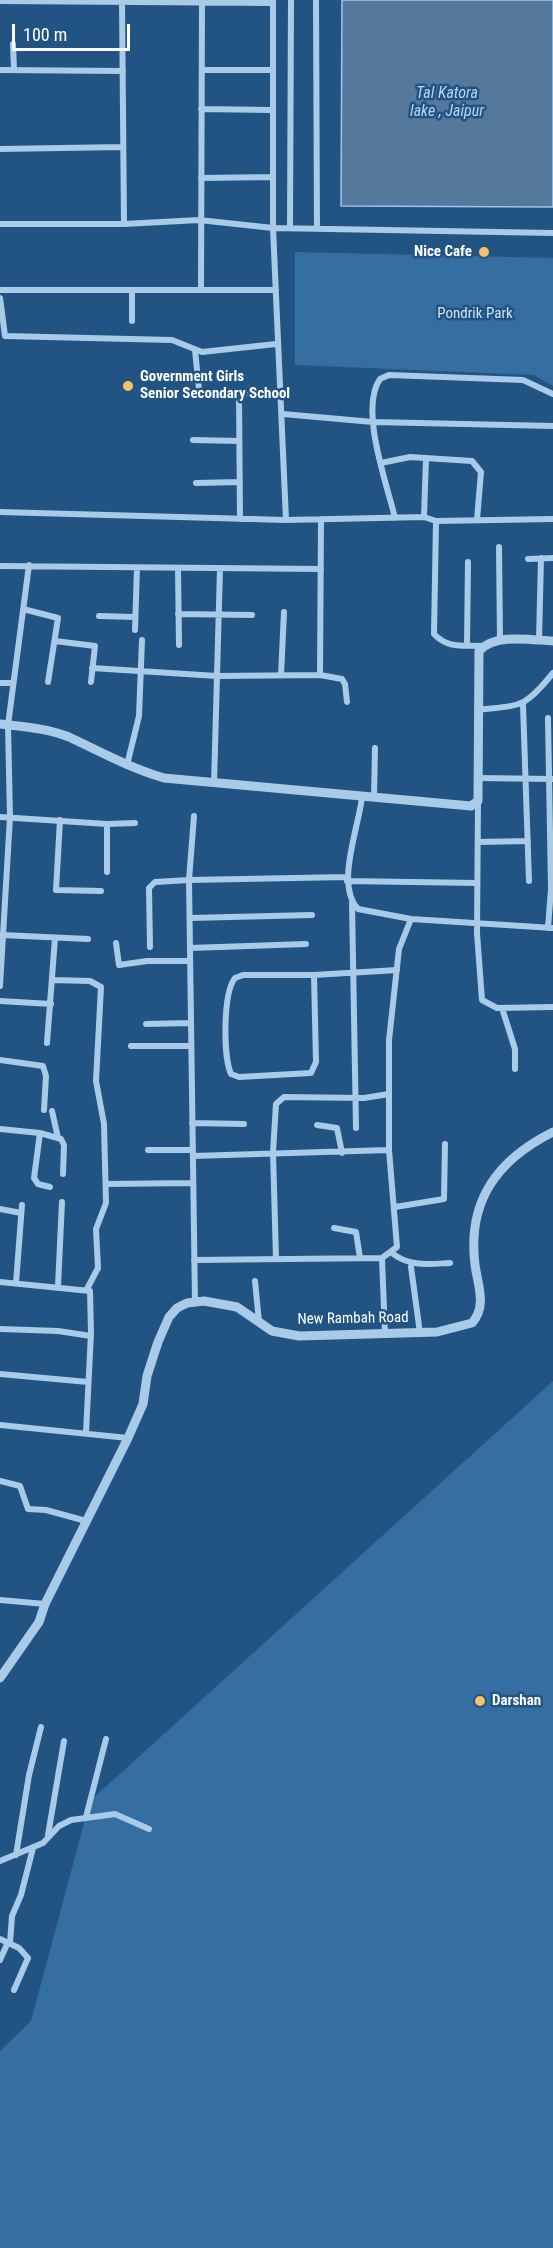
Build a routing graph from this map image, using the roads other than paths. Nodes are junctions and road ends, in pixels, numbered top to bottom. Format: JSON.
{"nodes":[{"id":1,"x":291,"y":0,"type":"edge"},
{"id":2,"x":316,"y":0,"type":"edge"},
{"id":3,"x":0,"y":1,"type":"edge"},
{"id":4,"x":65,"y":1,"type":"edge"},
{"id":5,"x":273,"y":1,"type":"edge"},
{"id":6,"x":122,"y":2,"type":"junction"},
{"id":7,"x":202,"y":2,"type":"junction"},
{"id":8,"x":13,"y":44,"type":"dead end"},
{"id":9,"x":0,"y":70,"type":"edge"},
{"id":10,"x":14,"y":70,"type":"junction"},
{"id":11,"x":202,"y":70,"type":"junction"},
{"id":12,"x":272,"y":70,"type":"junction"},
{"id":13,"x":123,"y":71,"type":"junction"},
{"id":14,"x":201,"y":109,"type":"junction"},
{"id":15,"x":271,"y":110,"type":"junction"},
{"id":16,"x":123,"y":147,"type":"junction"},
{"id":17,"x":0,"y":149,"type":"edge"},
{"id":18,"x":272,"y":177,"type":"junction"},
{"id":19,"x":201,"y":178,"type":"junction"},
{"id":20,"x":200,"y":220,"type":"junction"},
{"id":21,"x":0,"y":224,"type":"edge"},
{"id":22,"x":124,"y":224,"type":"junction"},
{"id":23,"x":273,"y":228,"type":"junction"},
{"id":24,"x":290,"y":228,"type":"junction"},
{"id":25,"x":317,"y":229,"type":"junction"},
{"id":26,"x":553,"y":233,"type":"edge"},
{"id":27,"x":0,"y":290,"type":"edge"},
{"id":28,"x":132,"y":290,"type":"junction"},
{"id":29,"x":201,"y":290,"type":"junction"},
{"id":30,"x":276,"y":290,"type":"junction"},
{"id":31,"x":0,"y":298,"type":"edge"},
{"id":32,"x":132,"y":321,"type":"dead end"},
{"id":33,"x":2,"y":337,"type":"edge"},
{"id":34,"x":276,"y":344,"type":"junction"},
{"id":35,"x":195,"y":350,"type":"junction"},
{"id":36,"x":281,"y":391,"type":"junction"},
{"id":37,"x":238,"y":394,"type":"junction"},
{"id":38,"x":553,"y":394,"type":"edge"},
{"id":39,"x":283,"y":414,"type":"junction"},
{"id":40,"x":373,"y":422,"type":"junction"},
{"id":41,"x":553,"y":426,"type":"edge"},
{"id":42,"x":193,"y":440,"type":"dead end"},
{"id":43,"x":239,"y":441,"type":"junction"},
{"id":44,"x":426,"y":458,"type":"junction"},
{"id":45,"x":381,"y":463,"type":"junction"},
{"id":46,"x":240,"y":482,"type":"junction"},
{"id":47,"x":196,"y":483,"type":"dead end"},
{"id":48,"x":0,"y":512,"type":"edge"},
{"id":49,"x":424,"y":517,"type":"junction"},
{"id":50,"x":395,"y":518,"type":"junction"},
{"id":51,"x":240,"y":519,"type":"junction"},
{"id":52,"x":321,"y":519,"type":"junction"},
{"id":53,"x":553,"y":519,"type":"edge"},
{"id":54,"x":286,"y":520,"type":"junction"},
{"id":55,"x":477,"y":520,"type":"junction"},
{"id":56,"x":436,"y":521,"type":"junction"},
{"id":57,"x":499,"y":547,"type":"dead end"},
{"id":58,"x":541,"y":558,"type":"junction"},
{"id":59,"x":553,"y":558,"type":"edge"},
{"id":60,"x":528,"y":559,"type":"dead end"},
{"id":61,"x":468,"y":562,"type":"dead end"},
{"id":62,"x":29,"y":565,"type":"junction"},
{"id":63,"x":0,"y":566,"type":"edge"},
{"id":64,"x":137,"y":568,"type":"junction"},
{"id":65,"x":178,"y":568,"type":"junction"},
{"id":66,"x":220,"y":568,"type":"junction"},
{"id":67,"x":321,"y":569,"type":"junction"},
{"id":68,"x":23,"y":609,"type":"junction"},
{"id":69,"x":284,"y":612,"type":"dead end"},
{"id":70,"x":178,"y":614,"type":"junction"},
{"id":71,"x":219,"y":615,"type":"junction"},
{"id":72,"x":252,"y":615,"type":"dead end"},
{"id":73,"x":99,"y":616,"type":"dead end"},
{"id":74,"x":135,"y":617,"type":"junction"},
{"id":75,"x":135,"y":630,"type":"dead end"},
{"id":76,"x":142,"y":640,"type":"dead end"},
{"id":77,"x":500,"y":640,"type":"junction"},
{"id":78,"x":539,"y":640,"type":"junction"},
{"id":79,"x":55,"y":641,"type":"junction"},
{"id":80,"x":553,"y":641,"type":"edge"},
{"id":81,"x":179,"y":645,"type":"dead end"},
{"id":82,"x":467,"y":645,"type":"junction"},
{"id":83,"x":483,"y":646,"type":"junction"},
{"id":84,"x":92,"y":668,"type":"junction"},
{"id":85,"x":141,"y":672,"type":"junction"},
{"id":86,"x":553,"y":674,"type":"edge"},
{"id":87,"x":281,"y":675,"type":"junction"},
{"id":88,"x":320,"y":675,"type":"junction"},
{"id":89,"x":217,"y":676,"type":"junction"},
{"id":90,"x":0,"y":682,"type":"edge"},
{"id":91,"x":48,"y":682,"type":"dead end"},
{"id":92,"x":91,"y":682,"type":"dead end"},
{"id":93,"x":13,"y":683,"type":"junction"},
{"id":94,"x":347,"y":702,"type":"dead end"},
{"id":95,"x":522,"y":705,"type":"junction"},
{"id":96,"x":477,"y":710,"type":"junction"},
{"id":97,"x":548,"y":718,"type":"dead end"},
{"id":98,"x":4,"y":725,"type":"edge"},
{"id":99,"x":375,"y":748,"type":"dead end"},
{"id":100,"x":126,"y":766,"type":"junction"},
{"id":101,"x":477,"y":778,"type":"junction"},
{"id":102,"x":525,"y":779,"type":"junction"},
{"id":103,"x":550,"y":779,"type":"edge"},
{"id":104,"x":214,"y":784,"type":"junction"},
{"id":105,"x":362,"y":797,"type":"junction"},
{"id":106,"x":374,"y":798,"type":"junction"},
{"id":107,"x":478,"y":801,"type":"junction"},
{"id":108,"x":194,"y":816,"type":"dead end"},
{"id":109,"x":0,"y":817,"type":"edge"},
{"id":110,"x":9,"y":817,"type":"junction"},
{"id":111,"x":60,"y":820,"type":"junction"},
{"id":112,"x":135,"y":823,"type":"dead end"},
{"id":113,"x":107,"y":824,"type":"junction"},
{"id":114,"x":0,"y":839,"type":"edge"},
{"id":115,"x":8,"y":840,"type":"junction"},
{"id":116,"x":528,"y":841,"type":"junction"},
{"id":117,"x":478,"y":842,"type":"junction"},
{"id":118,"x":107,"y":872,"type":"dead end"},
{"id":119,"x":3,"y":874,"type":"edge"},
{"id":120,"x":347,"y":879,"type":"junction"},
{"id":121,"x":189,"y":880,"type":"junction"},
{"id":122,"x":529,"y":881,"type":"dead end"},
{"id":123,"x":477,"y":883,"type":"junction"},
{"id":124,"x":552,"y":889,"type":"edge"},
{"id":125,"x":101,"y":891,"type":"dead end"},
{"id":126,"x":352,"y":903,"type":"junction"},
{"id":127,"x":2,"y":908,"type":"edge"},
{"id":128,"x":312,"y":915,"type":"dead end"},
{"id":129,"x":190,"y":918,"type":"junction"},
{"id":130,"x":411,"y":919,"type":"junction"},
{"id":131,"x":477,"y":922,"type":"junction"},
{"id":132,"x":550,"y":928,"type":"edge"},
{"id":133,"x":2,"y":935,"type":"junction"},
{"id":134,"x":55,"y":938,"type":"junction"},
{"id":135,"x":88,"y":939,"type":"dead end"},
{"id":136,"x":116,"y":943,"type":"dead end"},
{"id":137,"x":306,"y":944,"type":"dead end"},
{"id":138,"x":150,"y":946,"type":"dead end"},
{"id":139,"x":190,"y":948,"type":"junction"},
{"id":140,"x":190,"y":960,"type":"junction"},
{"id":141,"x":397,"y":970,"type":"junction"},
{"id":142,"x":351,"y":972,"type":"junction"},
{"id":143,"x":314,"y":975,"type":"junction"},
{"id":144,"x":52,"y":980,"type":"junction"},
{"id":145,"x":0,"y":986,"type":"edge"},
{"id":146,"x":0,"y":1001,"type":"edge"},
{"id":147,"x":51,"y":1004,"type":"junction"},
{"id":148,"x":553,"y":1007,"type":"edge"},
{"id":149,"x":502,"y":1008,"type":"junction"},
{"id":150,"x":191,"y":1023,"type":"junction"},
{"id":151,"x":146,"y":1024,"type":"dead end"},
{"id":152,"x":47,"y":1043,"type":"dead end"},
{"id":153,"x":131,"y":1046,"type":"dead end"},
{"id":154,"x":191,"y":1046,"type":"junction"},
{"id":155,"x":0,"y":1060,"type":"edge"},
{"id":156,"x":516,"y":1069,"type":"dead end"},
{"id":157,"x":389,"y":1094,"type":"junction"},
{"id":158,"x":354,"y":1097,"type":"junction"},
{"id":159,"x":44,"y":1110,"type":"dead end"},
{"id":160,"x":52,"y":1111,"type":"dead end"},
{"id":161,"x":192,"y":1123,"type":"junction"},
{"id":162,"x":244,"y":1124,"type":"dead end"},
{"id":163,"x":317,"y":1125,"type":"dead end"},
{"id":164,"x":356,"y":1128,"type":"dead end"},
{"id":165,"x":0,"y":1129,"type":"edge"},
{"id":166,"x":553,"y":1132,"type":"edge"},
{"id":167,"x":40,"y":1133,"type":"junction"},
{"id":168,"x":58,"y":1138,"type":"junction"},
{"id":169,"x":445,"y":1144,"type":"dead end"},
{"id":170,"x":148,"y":1150,"type":"dead end"},
{"id":171,"x":389,"y":1150,"type":"junction"},
{"id":172,"x":193,"y":1153,"type":"junction"},
{"id":173,"x":273,"y":1153,"type":"junction"},
{"id":174,"x":342,"y":1153,"type":"junction"},
{"id":175,"x":63,"y":1174,"type":"dead end"},
{"id":176,"x":193,"y":1183,"type":"junction"},
{"id":177,"x":106,"y":1184,"type":"junction"},
{"id":178,"x":50,"y":1187,"type":"dead end"},
{"id":179,"x":62,"y":1202,"type":"dead end"},
{"id":180,"x":22,"y":1205,"type":"dead end"},
{"id":181,"x":395,"y":1207,"type":"junction"},
{"id":182,"x":0,"y":1209,"type":"edge"},
{"id":183,"x":21,"y":1213,"type":"junction"},
{"id":184,"x":334,"y":1228,"type":"dead end"},
{"id":185,"x":392,"y":1253,"type":"junction"},
{"id":186,"x":360,"y":1258,"type":"junction"},
{"id":187,"x":382,"y":1258,"type":"junction"},
{"id":188,"x":276,"y":1259,"type":"junction"},
{"id":189,"x":194,"y":1260,"type":"junction"},
{"id":190,"x":450,"y":1263,"type":"dead end"},
{"id":191,"x":411,"y":1267,"type":"dead end"},
{"id":192,"x":255,"y":1281,"type":"dead end"},
{"id":193,"x":0,"y":1282,"type":"edge"},
{"id":194,"x":16,"y":1283,"type":"junction"},
{"id":195,"x":58,"y":1286,"type":"junction"},
{"id":196,"x":87,"y":1288,"type":"junction"},
{"id":197,"x":195,"y":1302,"type":"junction"},
{"id":198,"x":259,"y":1322,"type":"junction"},
{"id":199,"x":0,"y":1329,"type":"edge"},
{"id":200,"x":420,"y":1333,"type":"junction"},
{"id":201,"x":386,"y":1334,"type":"junction"},
{"id":202,"x":91,"y":1336,"type":"junction"},
{"id":203,"x":0,"y":1374,"type":"edge"},
{"id":204,"x":88,"y":1382,"type":"junction"},
{"id":205,"x":0,"y":1425,"type":"edge"},
{"id":206,"x":86,"y":1433,"type":"junction"},
{"id":207,"x":128,"y":1438,"type":"junction"},
{"id":208,"x":0,"y":1481,"type":"edge"},
{"id":209,"x":86,"y":1521,"type":"junction"},
{"id":210,"x":0,"y":1600,"type":"edge"},
{"id":211,"x":45,"y":1604,"type":"junction"},
{"id":212,"x":0,"y":1678,"type":"edge"},
{"id":213,"x":42,"y":1726,"type":"dead end"},
{"id":214,"x":106,"y":1739,"type":"dead end"},
{"id":215,"x":64,"y":1741,"type":"dead end"},
{"id":216,"x":86,"y":1817,"type":"junction"},
{"id":217,"x":149,"y":1829,"type":"dead end"},
{"id":218,"x":48,"y":1836,"type":"junction"},
{"id":219,"x":33,"y":1848,"type":"junction"},
{"id":220,"x":16,"y":1855,"type":"junction"},
{"id":221,"x":0,"y":1861,"type":"edge"},
{"id":222,"x":0,"y":1939,"type":"edge"},
{"id":223,"x":9,"y":1943,"type":"junction"},
{"id":224,"x":0,"y":1960,"type":"edge"},
{"id":225,"x":14,"y":1990,"type":"dead end"}],
"edges":[{"from":1,"to":24,"type":"street"},
{"from":2,"to":25,"type":"street"},
{"from":3,"to":4,"type":"street"},
{"from":4,"to":6,"type":"street"},
{"from":5,"to":7,"type":"street"},
{"from":5,"to":12,"type":"street"},
{"from":6,"to":7,"type":"street"},
{"from":6,"to":13,"type":"street"},
{"from":7,"to":11,"type":"street"},
{"from":8,"to":10,"type":"street"},
{"from":9,"to":10,"type":"street"},
{"from":10,"to":13,"type":"street"},
{"from":11,"to":12,"type":"street"},
{"from":11,"to":14,"type":"street"},
{"from":12,"to":15,"type":"street"},
{"from":13,"to":16,"type":"street"},
{"from":14,"to":15,"type":"street"},
{"from":14,"to":19,"type":"street"},
{"from":15,"to":18,"type":"street"},
{"from":16,"to":17,"type":"street"},
{"from":16,"to":22,"type":"street"},
{"from":18,"to":19,"type":"street"},
{"from":18,"to":23,"type":"street"},
{"from":19,"to":20,"type":"street"},
{"from":20,"to":22,"type":"street"},
{"from":20,"to":23,"type":"street"},
{"from":20,"to":29,"type":"street"},
{"from":21,"to":22,"type":"street"},
{"from":23,"to":24,"type":"street"},
{"from":23,"to":30,"type":"street"},
{"from":24,"to":25,"type":"street"},
{"from":25,"to":26,"type":"street"},
{"from":27,"to":28,"type":"street"},
{"from":28,"to":29,"type":"street"},
{"from":28,"to":32,"type":"street"},
{"from":29,"to":30,"type":"street"},
{"from":30,"to":34,"type":"street"},
{"from":31,"to":33,"type":"street"},
{"from":33,"to":35,"type":"street"},
{"from":34,"to":35,"type":"street"},
{"from":34,"to":36,"type":"street"},
{"from":35,"to":37,"type":"street"},
{"from":36,"to":37,"type":"street"},
{"from":36,"to":39,"type":"street"},
{"from":37,"to":43,"type":"street"},
{"from":38,"to":40,"type":"street"},
{"from":39,"to":40,"type":"street"},
{"from":39,"to":54,"type":"street"},
{"from":40,"to":41,"type":"street"},
{"from":40,"to":45,"type":"street"},
{"from":42,"to":43,"type":"street"},
{"from":43,"to":46,"type":"street"},
{"from":44,"to":45,"type":"street"},
{"from":44,"to":49,"type":"street"},
{"from":44,"to":55,"type":"street"},
{"from":45,"to":50,"type":"street"},
{"from":46,"to":47,"type":"street"},
{"from":46,"to":51,"type":"street"},
{"from":48,"to":51,"type":"street"},
{"from":49,"to":50,"type":"street"},
{"from":49,"to":56,"type":"street"},
{"from":50,"to":52,"type":"street"},
{"from":51,"to":54,"type":"street"},
{"from":52,"to":54,"type":"street"},
{"from":52,"to":67,"type":"street"},
{"from":53,"to":55,"type":"street"},
{"from":55,"to":56,"type":"street"},
{"from":56,"to":82,"type":"street"},
{"from":57,"to":77,"type":"street"},
{"from":58,"to":59,"type":"street"},
{"from":58,"to":60,"type":"street"},
{"from":58,"to":78,"type":"street"},
{"from":61,"to":82,"type":"street"},
{"from":62,"to":63,"type":"street"},
{"from":62,"to":64,"type":"street"},
{"from":62,"to":68,"type":"street"},
{"from":64,"to":65,"type":"street"},
{"from":64,"to":74,"type":"street"},
{"from":65,"to":66,"type":"street"},
{"from":65,"to":70,"type":"street"},
{"from":66,"to":67,"type":"street"},
{"from":66,"to":71,"type":"street"},
{"from":67,"to":88,"type":"street"},
{"from":68,"to":79,"type":"street"},
{"from":68,"to":93,"type":"street"},
{"from":69,"to":87,"type":"street"},
{"from":70,"to":71,"type":"street"},
{"from":70,"to":81,"type":"street"},
{"from":71,"to":72,"type":"street"},
{"from":71,"to":89,"type":"street"},
{"from":73,"to":74,"type":"street"},
{"from":74,"to":75,"type":"street"},
{"from":76,"to":85,"type":"street"},
{"from":77,"to":78,"type":"street"},
{"from":77,"to":83,"type":"street"},
{"from":78,"to":80,"type":"street"},
{"from":79,"to":84,"type":"street"},
{"from":79,"to":91,"type":"street"},
{"from":82,"to":83,"type":"street"},
{"from":83,"to":96,"type":"street"},
{"from":84,"to":85,"type":"street"},
{"from":84,"to":92,"type":"street"},
{"from":85,"to":89,"type":"street"},
{"from":85,"to":100,"type":"street"},
{"from":86,"to":95,"type":"street"},
{"from":87,"to":88,"type":"street"},
{"from":87,"to":89,"type":"street"},
{"from":88,"to":94,"type":"street"},
{"from":89,"to":104,"type":"street"},
{"from":90,"to":93,"type":"street"},
{"from":93,"to":98,"type":"street"},
{"from":95,"to":96,"type":"street"},
{"from":95,"to":102,"type":"street"},
{"from":96,"to":101,"type":"street"},
{"from":97,"to":103,"type":"street"},
{"from":98,"to":100,"type":"street"},
{"from":98,"to":110,"type":"street"},
{"from":99,"to":106,"type":"street"},
{"from":100,"to":104,"type":"street"},
{"from":101,"to":102,"type":"street"},
{"from":101,"to":107,"type":"street"},
{"from":102,"to":103,"type":"street"},
{"from":102,"to":116,"type":"street"},
{"from":103,"to":124,"type":"street"},
{"from":104,"to":105,"type":"street"},
{"from":105,"to":106,"type":"street"},
{"from":105,"to":120,"type":"street"},
{"from":106,"to":107,"type":"street"},
{"from":107,"to":117,"type":"street"},
{"from":108,"to":121,"type":"street"},
{"from":109,"to":110,"type":"street"},
{"from":110,"to":111,"type":"street"},
{"from":110,"to":115,"type":"street"},
{"from":111,"to":113,"type":"street"},
{"from":111,"to":125,"type":"street"},
{"from":112,"to":113,"type":"street"},
{"from":113,"to":118,"type":"street"},
{"from":114,"to":115,"type":"street"},
{"from":115,"to":119,"type":"street"},
{"from":116,"to":117,"type":"street"},
{"from":116,"to":122,"type":"street"},
{"from":117,"to":123,"type":"street"},
{"from":119,"to":127,"type":"street"},
{"from":120,"to":121,"type":"street"},
{"from":120,"to":123,"type":"street"},
{"from":120,"to":126,"type":"street"},
{"from":121,"to":129,"type":"street"},
{"from":121,"to":138,"type":"street"},
{"from":123,"to":131,"type":"street"},
{"from":124,"to":132,"type":"street"},
{"from":126,"to":130,"type":"street"},
{"from":126,"to":142,"type":"street"},
{"from":127,"to":133,"type":"street"},
{"from":128,"to":129,"type":"street"},
{"from":129,"to":139,"type":"street"},
{"from":130,"to":131,"type":"street"},
{"from":130,"to":141,"type":"street"},
{"from":131,"to":132,"type":"street"},
{"from":131,"to":149,"type":"street"},
{"from":133,"to":134,"type":"street"},
{"from":133,"to":145,"type":"street"},
{"from":134,"to":135,"type":"street"},
{"from":134,"to":144,"type":"street"},
{"from":136,"to":140,"type":"street"},
{"from":137,"to":139,"type":"street"},
{"from":139,"to":140,"type":"street"},
{"from":140,"to":150,"type":"street"},
{"from":141,"to":142,"type":"street"},
{"from":141,"to":157,"type":"street"},
{"from":142,"to":143,"type":"street"},
{"from":142,"to":158,"type":"street"},
{"from":143,"to":143,"type":"street"},
{"from":144,"to":147,"type":"street"},
{"from":144,"to":177,"type":"street"},
{"from":146,"to":147,"type":"street"},
{"from":147,"to":152,"type":"street"},
{"from":148,"to":149,"type":"street"},
{"from":149,"to":156,"type":"street"},
{"from":150,"to":151,"type":"street"},
{"from":150,"to":154,"type":"street"},
{"from":153,"to":154,"type":"street"},
{"from":154,"to":161,"type":"street"},
{"from":155,"to":159,"type":"street"},
{"from":157,"to":158,"type":"street"},
{"from":157,"to":171,"type":"street"},
{"from":158,"to":164,"type":"street"},
{"from":158,"to":173,"type":"street"},
{"from":160,"to":168,"type":"street"},
{"from":161,"to":162,"type":"street"},
{"from":161,"to":172,"type":"street"},
{"from":163,"to":174,"type":"street"},
{"from":165,"to":167,"type":"street"},
{"from":166,"to":200,"type":"street","name":"New Rambah Road"},
{"from":167,"to":168,"type":"street"},
{"from":167,"to":178,"type":"street"},
{"from":168,"to":175,"type":"street"},
{"from":169,"to":181,"type":"street"},
{"from":170,"to":172,"type":"street"},
{"from":171,"to":174,"type":"street"},
{"from":171,"to":181,"type":"street"},
{"from":172,"to":173,"type":"street"},
{"from":172,"to":176,"type":"street"},
{"from":173,"to":174,"type":"street"},
{"from":173,"to":188,"type":"street"},
{"from":176,"to":177,"type":"street"},
{"from":176,"to":189,"type":"street"},
{"from":177,"to":196,"type":"street"},
{"from":179,"to":195,"type":"street"},
{"from":180,"to":183,"type":"street"},
{"from":181,"to":185,"type":"street"},
{"from":182,"to":183,"type":"street"},
{"from":183,"to":194,"type":"street"},
{"from":184,"to":186,"type":"street"},
{"from":185,"to":187,"type":"street"},
{"from":185,"to":190,"type":"street"},
{"from":186,"to":187,"type":"street"},
{"from":186,"to":188,"type":"street"},
{"from":187,"to":201,"type":"street"},
{"from":188,"to":189,"type":"street"},
{"from":189,"to":197,"type":"street"},
{"from":191,"to":200,"type":"street"},
{"from":192,"to":198,"type":"street"},
{"from":193,"to":194,"type":"street"},
{"from":194,"to":195,"type":"street"},
{"from":195,"to":196,"type":"street"},
{"from":196,"to":202,"type":"street"},
{"from":197,"to":198,"type":"street","name":"New Rambah Road"},
{"from":197,"to":207,"type":"street"},
{"from":198,"to":201,"type":"street","name":"New Rambah Road"},
{"from":199,"to":202,"type":"street"},
{"from":200,"to":201,"type":"street","name":"New Rambah Road"},
{"from":202,"to":204,"type":"street"},
{"from":203,"to":204,"type":"street"},
{"from":204,"to":206,"type":"street"},
{"from":205,"to":206,"type":"street"},
{"from":206,"to":207,"type":"street"},
{"from":207,"to":209,"type":"street"},
{"from":208,"to":209,"type":"street"},
{"from":209,"to":211,"type":"street"},
{"from":210,"to":211,"type":"street"},
{"from":211,"to":212,"type":"street"},
{"from":213,"to":220,"type":"street"},
{"from":214,"to":216,"type":"street"},
{"from":215,"to":218,"type":"street"},
{"from":216,"to":217,"type":"street"},
{"from":216,"to":218,"type":"street"},
{"from":218,"to":219,"type":"street"},
{"from":219,"to":220,"type":"street"},
{"from":219,"to":223,"type":"street"},
{"from":220,"to":221,"type":"street"},
{"from":222,"to":223,"type":"street"},
{"from":223,"to":224,"type":"street"},
{"from":223,"to":225,"type":"street"}]}
